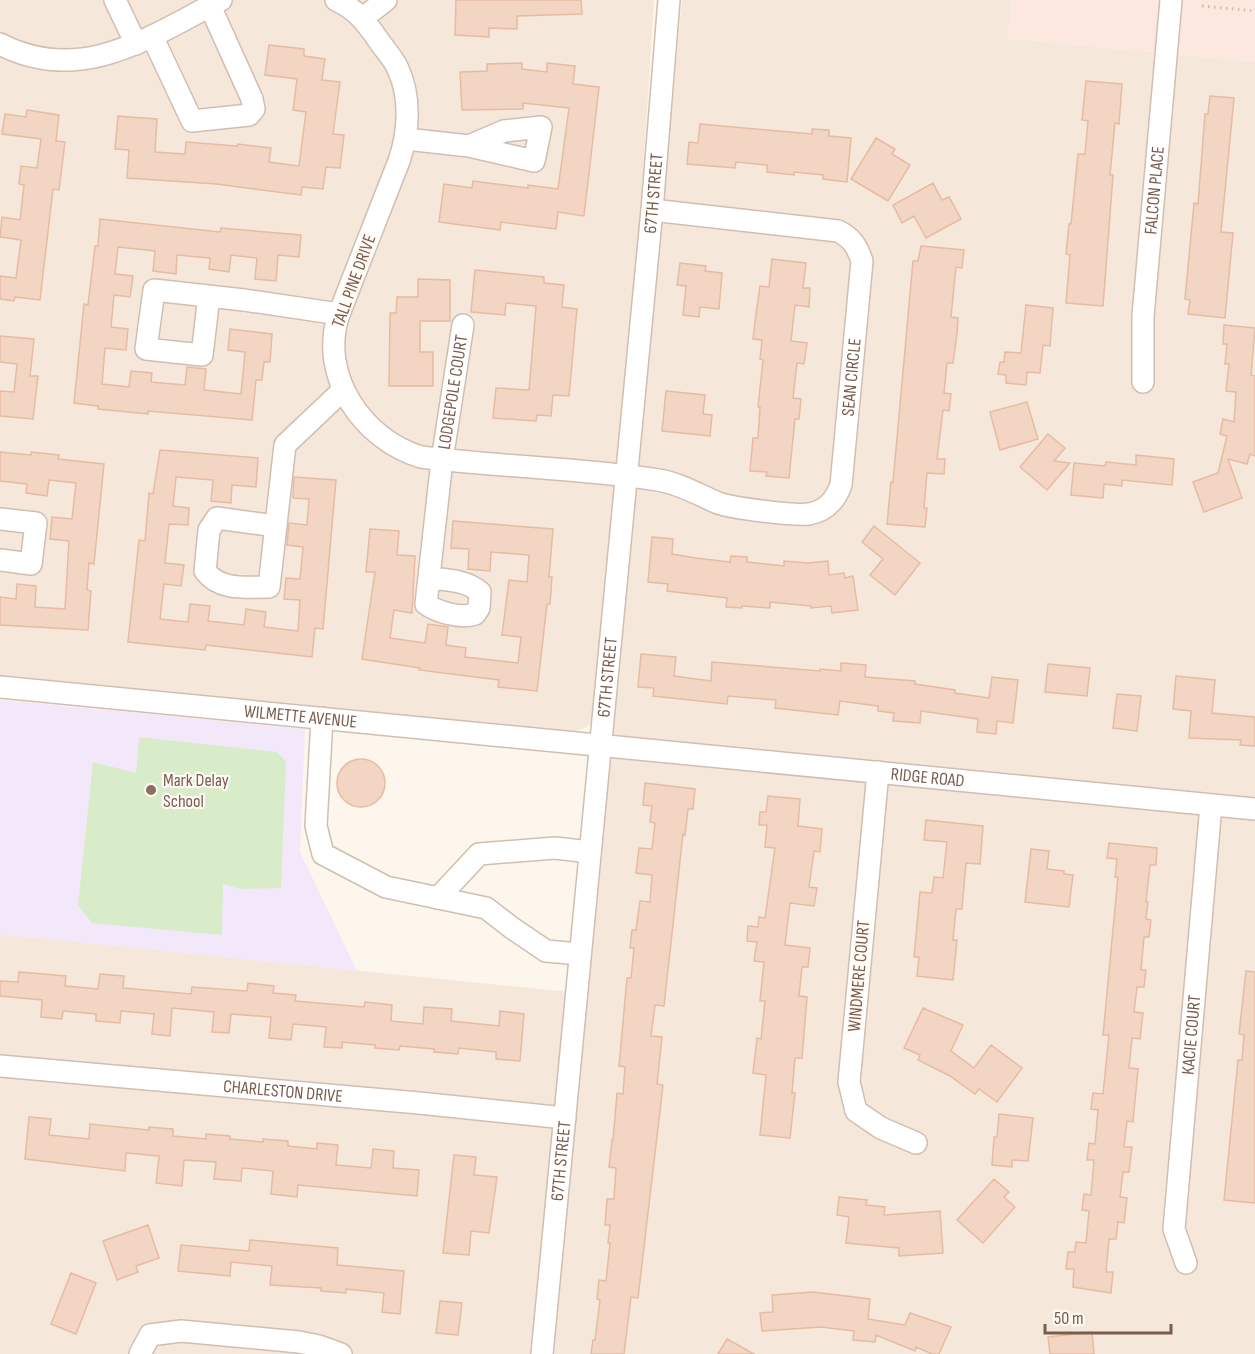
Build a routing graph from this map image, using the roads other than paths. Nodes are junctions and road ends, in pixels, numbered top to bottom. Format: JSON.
{"nodes":[{"id":1,"x":115,"y":0,"type":"edge"},
{"id":2,"x":336,"y":0,"type":"edge"},
{"id":3,"x":386,"y":0,"type":"edge"},
{"id":4,"x":669,"y":0,"type":"edge"},
{"id":5,"x":1171,"y":0,"type":"edge"},
{"id":6,"x":216,"y":3,"type":"edge"},
{"id":7,"x":363,"y":18,"type":"junction"},
{"id":8,"x":144,"y":40,"type":"junction"},
{"id":9,"x":0,"y":44,"type":"edge"},
{"id":10,"x":406,"y":139,"type":"junction"},
{"id":11,"x":469,"y":146,"type":"dead end"},
{"id":12,"x":652,"y":210,"type":"junction"},
{"id":13,"x":209,"y":296,"type":"dead end"},
{"id":14,"x":339,"y":314,"type":"junction"},
{"id":15,"x":463,"y":325,"type":"dead end"},
{"id":16,"x":1143,"y":382,"type":"dead end"},
{"id":17,"x":343,"y":390,"type":"junction"},
{"id":18,"x":442,"y":460,"type":"junction"},
{"id":19,"x":626,"y":477,"type":"junction"},
{"id":20,"x":0,"y":519,"type":"edge"},
{"id":21,"x":276,"y":526,"type":"dead end"},
{"id":22,"x":0,"y":560,"type":"edge"},
{"id":23,"x":429,"y":578,"type":"dead end"},
{"id":24,"x":0,"y":687,"type":"edge"},
{"id":25,"x":322,"y":718,"type":"junction"},
{"id":26,"x":600,"y":744,"type":"junction"},
{"id":27,"x":878,"y":772,"type":"junction"},
{"id":28,"x":1212,"y":805,"type":"junction"},
{"id":29,"x":1255,"y":809,"type":"edge"},
{"id":30,"x":590,"y":852,"type":"junction"},
{"id":31,"x":438,"y":898,"type":"junction"},
{"id":32,"x":580,"y":954,"type":"junction"},
{"id":33,"x":0,"y":1066,"type":"edge"},
{"id":34,"x":565,"y":1118,"type":"junction"},
{"id":35,"x":916,"y":1143,"type":"dead end"},
{"id":36,"x":1186,"y":1263,"type":"dead end"},
{"id":37,"x":140,"y":1354,"type":"edge"},
{"id":38,"x":341,"y":1354,"type":"edge"},
{"id":39,"x":542,"y":1354,"type":"edge"}],
"edges":[{"from":1,"to":8,"type":"street"},
{"from":2,"to":7,"type":"street","name":"TALL PINE DRIVE"},
{"from":3,"to":7,"type":"street"},
{"from":4,"to":12,"type":"street","name":"67TH STREET"},
{"from":5,"to":16,"type":"street","name":"FALCON PLACE"},
{"from":6,"to":8,"type":"street"},
{"from":6,"to":8,"type":"street"},
{"from":7,"to":10,"type":"street","name":"TALL PINE DRIVE"},
{"from":8,"to":9,"type":"street"},
{"from":10,"to":11,"type":"street"},
{"from":10,"to":14,"type":"street","name":"TALL PINE DRIVE"},
{"from":12,"to":19,"type":"street","name":"67TH STREET"},
{"from":12,"to":19,"type":"street","name":"SEAN CIRCLE"},
{"from":13,"to":14,"type":"street"},
{"from":14,"to":17,"type":"street","name":"TALL PINE DRIVE"},
{"from":15,"to":18,"type":"street","name":"LODGEPOLE COURT"},
{"from":17,"to":18,"type":"street","name":"TALL PINE DRIVE"},
{"from":17,"to":21,"type":"street"},
{"from":18,"to":19,"type":"street","name":"TALL PINE DRIVE"},
{"from":18,"to":23,"type":"street","name":"LODGEPOLE COURT"},
{"from":19,"to":26,"type":"street","name":"67TH STREET"},
{"from":20,"to":22,"type":"street"},
{"from":24,"to":25,"type":"street","name":"WILMETTE AVENUE"},
{"from":25,"to":26,"type":"street","name":"WILMETTE AVENUE"},
{"from":25,"to":31,"type":"street"},
{"from":26,"to":27,"type":"street","name":"RIDGE ROAD"},
{"from":26,"to":30,"type":"street","name":"67TH STREET"},
{"from":27,"to":28,"type":"street","name":"RIDGE ROAD"},
{"from":27,"to":35,"type":"street","name":"WINDMERE COURT"},
{"from":28,"to":29,"type":"street","name":"RIDGE ROAD"},
{"from":28,"to":36,"type":"street","name":"KACIE COURT"},
{"from":30,"to":31,"type":"street"},
{"from":30,"to":32,"type":"street","name":"67TH STREET"},
{"from":31,"to":32,"type":"street"},
{"from":32,"to":34,"type":"street","name":"67TH STREET"},
{"from":33,"to":34,"type":"street","name":"CHARLESTON DRIVE"},
{"from":34,"to":39,"type":"street","name":"67TH STREET"},
{"from":37,"to":38,"type":"street"}]}
